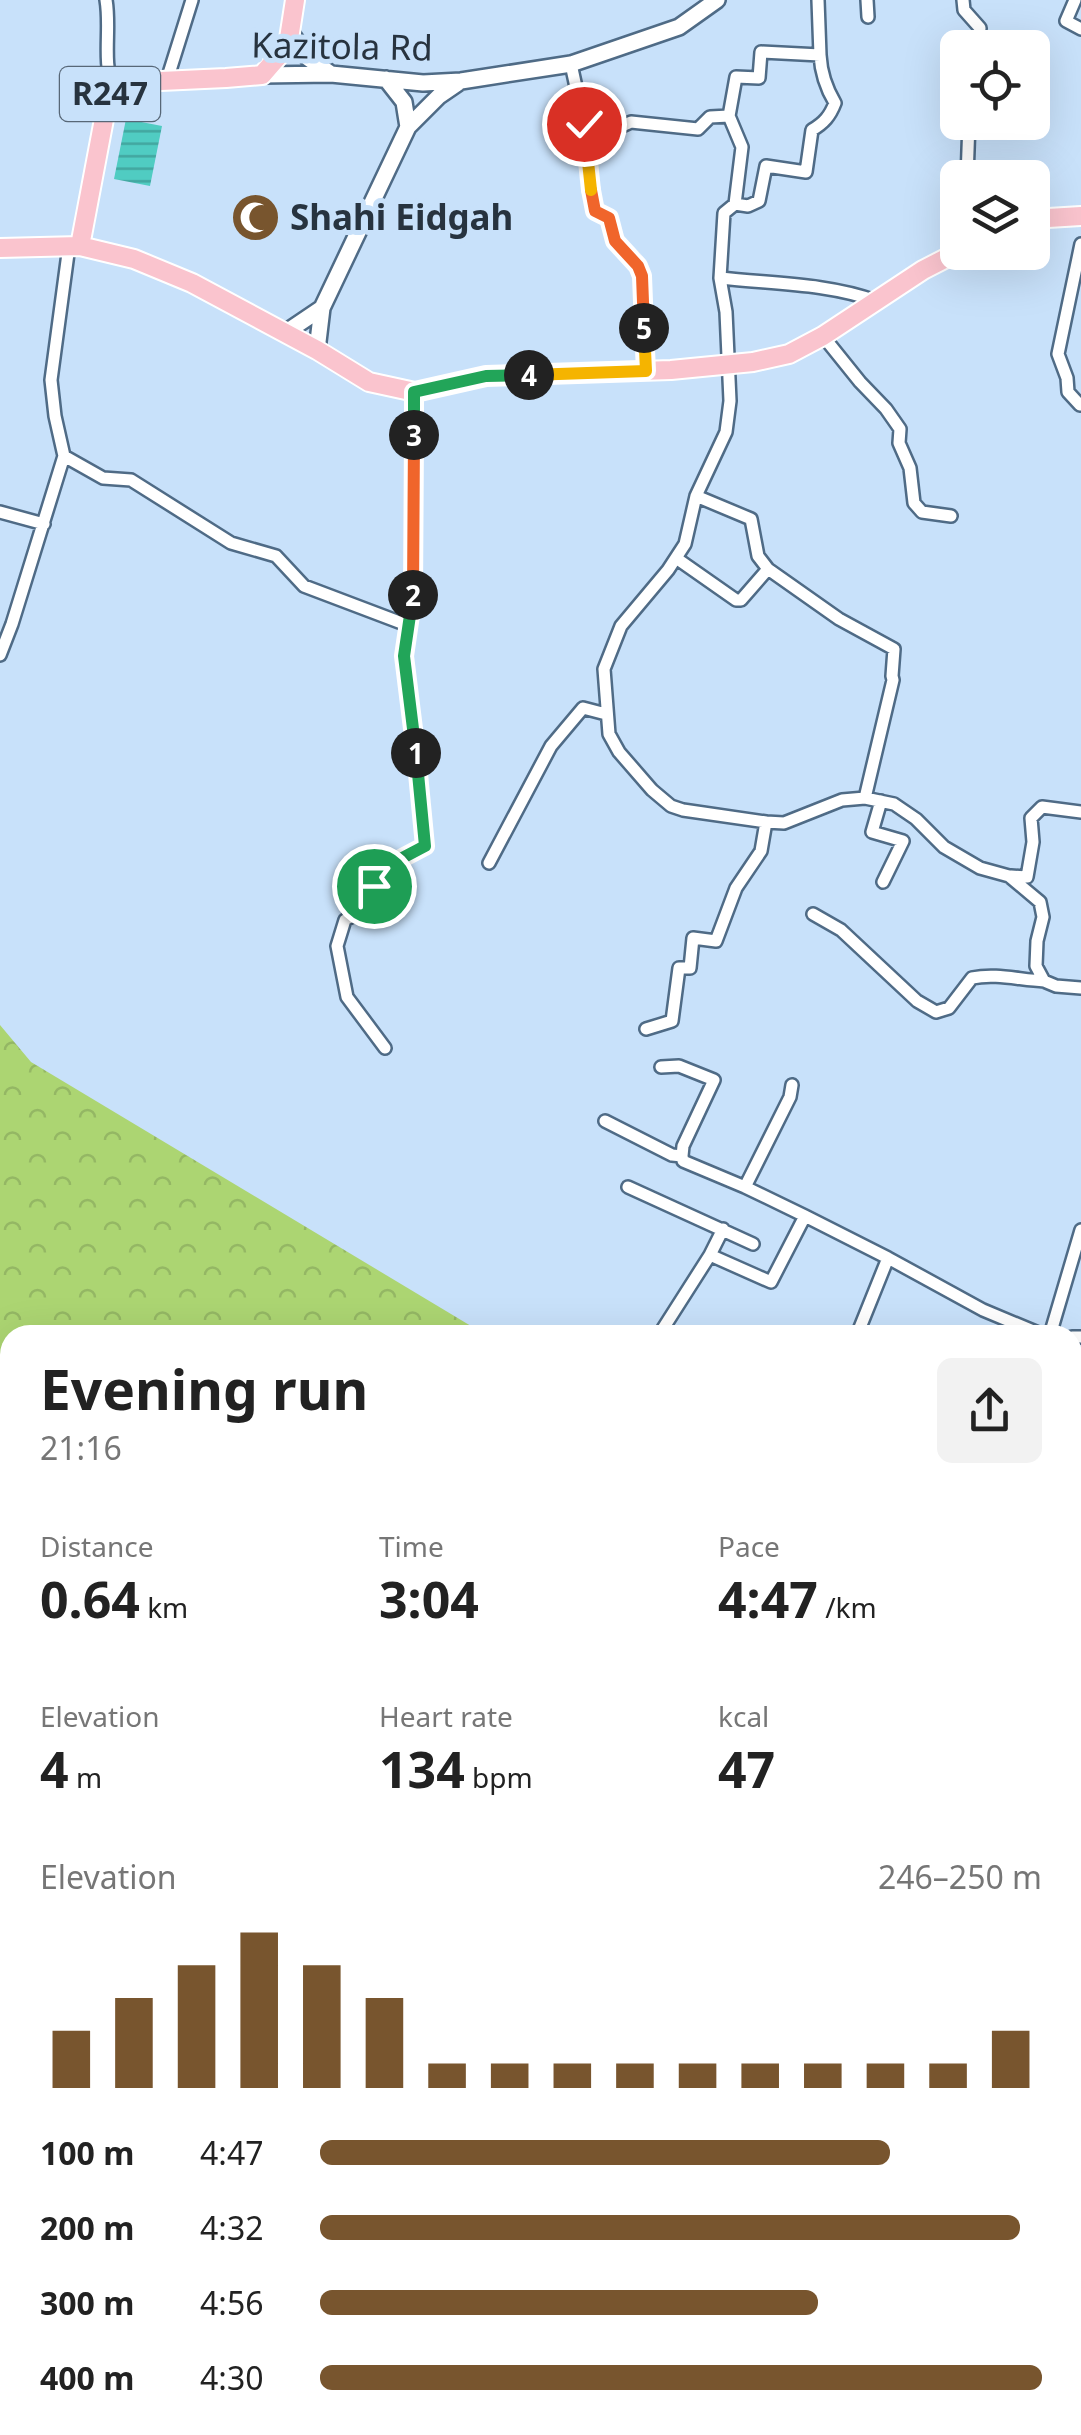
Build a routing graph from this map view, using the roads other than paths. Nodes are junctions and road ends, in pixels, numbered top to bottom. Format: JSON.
{"nodes":[{"id":1,"x":106,"y":0,"type":"edge"},
{"id":2,"x":192,"y":0,"type":"edge"},
{"id":3,"x":295,"y":0,"type":"edge"},
{"id":4,"x":718,"y":0,"type":"edge"},
{"id":5,"x":818,"y":0,"type":"edge"},
{"id":6,"x":866,"y":0,"type":"edge"},
{"id":7,"x":964,"y":0,"type":"edge"},
{"id":8,"x":1076,"y":0,"type":"edge"},
{"id":9,"x":868,"y":17,"type":"dead end"},
{"id":10,"x":1081,"y":29,"type":"edge"},
{"id":11,"x":980,"y":30,"type":"edge"},
{"id":12,"x":291,"y":34,"type":"junction"},
{"id":13,"x":820,"y":56,"type":"junction"},
{"id":14,"x":571,"y":64,"type":"junction"},
{"id":15,"x":262,"y":74,"type":"junction"},
{"id":16,"x":332,"y":74,"type":"junction"},
{"id":17,"x":167,"y":80,"type":"junction"},
{"id":18,"x":386,"y":80,"type":"junction"},
{"id":19,"x":461,"y":80,"type":"junction"},
{"id":20,"x":113,"y":88,"type":"junction"},
{"id":21,"x":728,"y":116,"type":"junction"},
{"id":22,"x":408,"y":127,"type":"junction"},
{"id":23,"x":584,"y":135,"type":"junction"},
{"id":24,"x":736,"y":204,"type":"junction"},
{"id":25,"x":1081,"y":216,"type":"edge"},
{"id":26,"x":1050,"y":218,"type":"edge"},
{"id":27,"x":1081,"y":244,"type":"edge"},
{"id":28,"x":74,"y":246,"type":"junction"},
{"id":29,"x":0,"y":248,"type":"edge"},
{"id":30,"x":940,"y":261,"type":"edge"},
{"id":31,"x":720,"y":278,"type":"junction"},
{"id":32,"x":876,"y":301,"type":"junction"},
{"id":33,"x":322,"y":308,"type":"junction"},
{"id":34,"x":285,"y":333,"type":"junction"},
{"id":35,"x":824,"y":336,"type":"junction"},
{"id":36,"x":317,"y":350,"type":"junction"},
{"id":37,"x":729,"y":364,"type":"junction"},
{"id":38,"x":646,"y":371,"type":"junction"},
{"id":39,"x":414,"y":392,"type":"junction"},
{"id":40,"x":1080,"y":406,"type":"edge"},
{"id":41,"x":64,"y":456,"type":"junction"},
{"id":42,"x":696,"y":496,"type":"junction"},
{"id":43,"x":0,"y":512,"type":"edge"},
{"id":44,"x":951,"y":516,"type":"dead end"},
{"id":45,"x":44,"y":524,"type":"junction"},
{"id":46,"x":676,"y":558,"type":"junction"},
{"id":47,"x":768,"y":569,"type":"junction"},
{"id":48,"x":407,"y":625,"type":"junction"},
{"id":49,"x":0,"y":654,"type":"edge"},
{"id":50,"x":606,"y":714,"type":"junction"},
{"id":51,"x":865,"y":798,"type":"junction"},
{"id":52,"x":881,"y":801,"type":"junction"},
{"id":53,"x":1081,"y":812,"type":"edge"},
{"id":54,"x":766,"y":822,"type":"junction"},
{"id":55,"x":489,"y":863,"type":"dead end"},
{"id":56,"x":1009,"y":876,"type":"junction"},
{"id":57,"x":883,"y":882,"type":"dead end"},
{"id":58,"x":813,"y":914,"type":"dead end"},
{"id":59,"x":1044,"y":980,"type":"junction"},
{"id":60,"x":1081,"y":988,"type":"edge"},
{"id":61,"x":646,"y":1029,"type":"dead end"},
{"id":62,"x":385,"y":1048,"type":"dead end"},
{"id":63,"x":661,"y":1068,"type":"dead end"},
{"id":64,"x":792,"y":1085,"type":"dead end"},
{"id":65,"x":605,"y":1121,"type":"dead end"},
{"id":66,"x":682,"y":1156,"type":"junction"},
{"id":67,"x":628,"y":1187,"type":"dead end"},
{"id":68,"x":745,"y":1187,"type":"junction"},
{"id":69,"x":805,"y":1216,"type":"junction"},
{"id":70,"x":723,"y":1229,"type":"junction"},
{"id":71,"x":1081,"y":1230,"type":"edge"},
{"id":72,"x":753,"y":1244,"type":"dead end"},
{"id":73,"x":710,"y":1255,"type":"junction"},
{"id":74,"x":888,"y":1258,"type":"junction"},
{"id":75,"x":665,"y":1325,"type":"edge"},
{"id":76,"x":861,"y":1325,"type":"edge"},
{"id":77,"x":1021,"y":1325,"type":"edge"},
{"id":78,"x":1050,"y":1325,"type":"edge"}],
"edges":[{"from":1,"to":20,"type":"street"},
{"from":2,"to":17,"type":"street"},
{"from":3,"to":12,"type":"main road"},
{"from":4,"to":14,"type":"main road","name":"Kazitola Rd"},
{"from":5,"to":13,"type":"street"},
{"from":6,"to":9,"type":"street"},
{"from":7,"to":11,"type":"street"},
{"from":8,"to":10,"type":"street"},
{"from":12,"to":15,"type":"main road"},
{"from":12,"to":16,"type":"main road"},
{"from":13,"to":21,"type":"street"},
{"from":13,"to":24,"type":"street"},
{"from":14,"to":19,"type":"main road","name":"Kazitola Rd"},
{"from":14,"to":23,"type":"street"},
{"from":15,"to":16,"type":"main road","name":"Kazitola Rd"},
{"from":15,"to":17,"type":"main road","name":"Kazitola Rd","number":"R247"},
{"from":16,"to":18,"type":"main road","name":"Kazitola Rd"},
{"from":17,"to":20,"type":"main road","name":"Kazitola Rd","number":"R247"},
{"from":18,"to":19,"type":"main road","name":"Kazitola Rd"},
{"from":18,"to":22,"type":"main road"},
{"from":19,"to":22,"type":"main road"},
{"from":20,"to":28,"type":"main road","number":"R247"},
{"from":21,"to":23,"type":"street"},
{"from":21,"to":24,"type":"street"},
{"from":22,"to":33,"type":"main road"},
{"from":23,"to":38,"type":"street"},
{"from":24,"to":31,"type":"street"},
{"from":25,"to":26,"type":"main road"},
{"from":27,"to":40,"type":"street"},
{"from":28,"to":29,"type":"main road"},
{"from":28,"to":34,"type":"main road"},
{"from":28,"to":41,"type":"street"},
{"from":30,"to":32,"type":"main road"},
{"from":31,"to":32,"type":"street"},
{"from":31,"to":37,"type":"street"},
{"from":32,"to":35,"type":"main road"},
{"from":33,"to":34,"type":"main road"},
{"from":33,"to":36,"type":"main road"},
{"from":34,"to":36,"type":"main road"},
{"from":35,"to":37,"type":"main road"},
{"from":35,"to":44,"type":"street"},
{"from":36,"to":39,"type":"main road"},
{"from":37,"to":38,"type":"main road"},
{"from":37,"to":42,"type":"street"},
{"from":38,"to":39,"type":"main road"},
{"from":39,"to":48,"type":"street"},
{"from":41,"to":45,"type":"street"},
{"from":41,"to":48,"type":"street"},
{"from":42,"to":46,"type":"street"},
{"from":42,"to":47,"type":"street"},
{"from":43,"to":45,"type":"street"},
{"from":45,"to":49,"type":"street"},
{"from":46,"to":47,"type":"street"},
{"from":46,"to":50,"type":"street"},
{"from":47,"to":51,"type":"street"},
{"from":48,"to":62,"type":"street"},
{"from":50,"to":54,"type":"street"},
{"from":50,"to":55,"type":"street"},
{"from":51,"to":52,"type":"street"},
{"from":51,"to":54,"type":"street"},
{"from":52,"to":56,"type":"street"},
{"from":52,"to":57,"type":"street"},
{"from":53,"to":56,"type":"street"},
{"from":54,"to":61,"type":"street"},
{"from":56,"to":59,"type":"street"},
{"from":58,"to":59,"type":"street"},
{"from":59,"to":60,"type":"street"},
{"from":63,"to":66,"type":"street"},
{"from":64,"to":68,"type":"street"},
{"from":65,"to":66,"type":"street"},
{"from":66,"to":68,"type":"street"},
{"from":67,"to":70,"type":"street"},
{"from":68,"to":69,"type":"street"},
{"from":69,"to":73,"type":"street"},
{"from":69,"to":74,"type":"street"},
{"from":70,"to":72,"type":"street"},
{"from":70,"to":73,"type":"street"},
{"from":71,"to":78,"type":"street"},
{"from":73,"to":75,"type":"street"},
{"from":74,"to":76,"type":"street"},
{"from":74,"to":77,"type":"street"}]}
